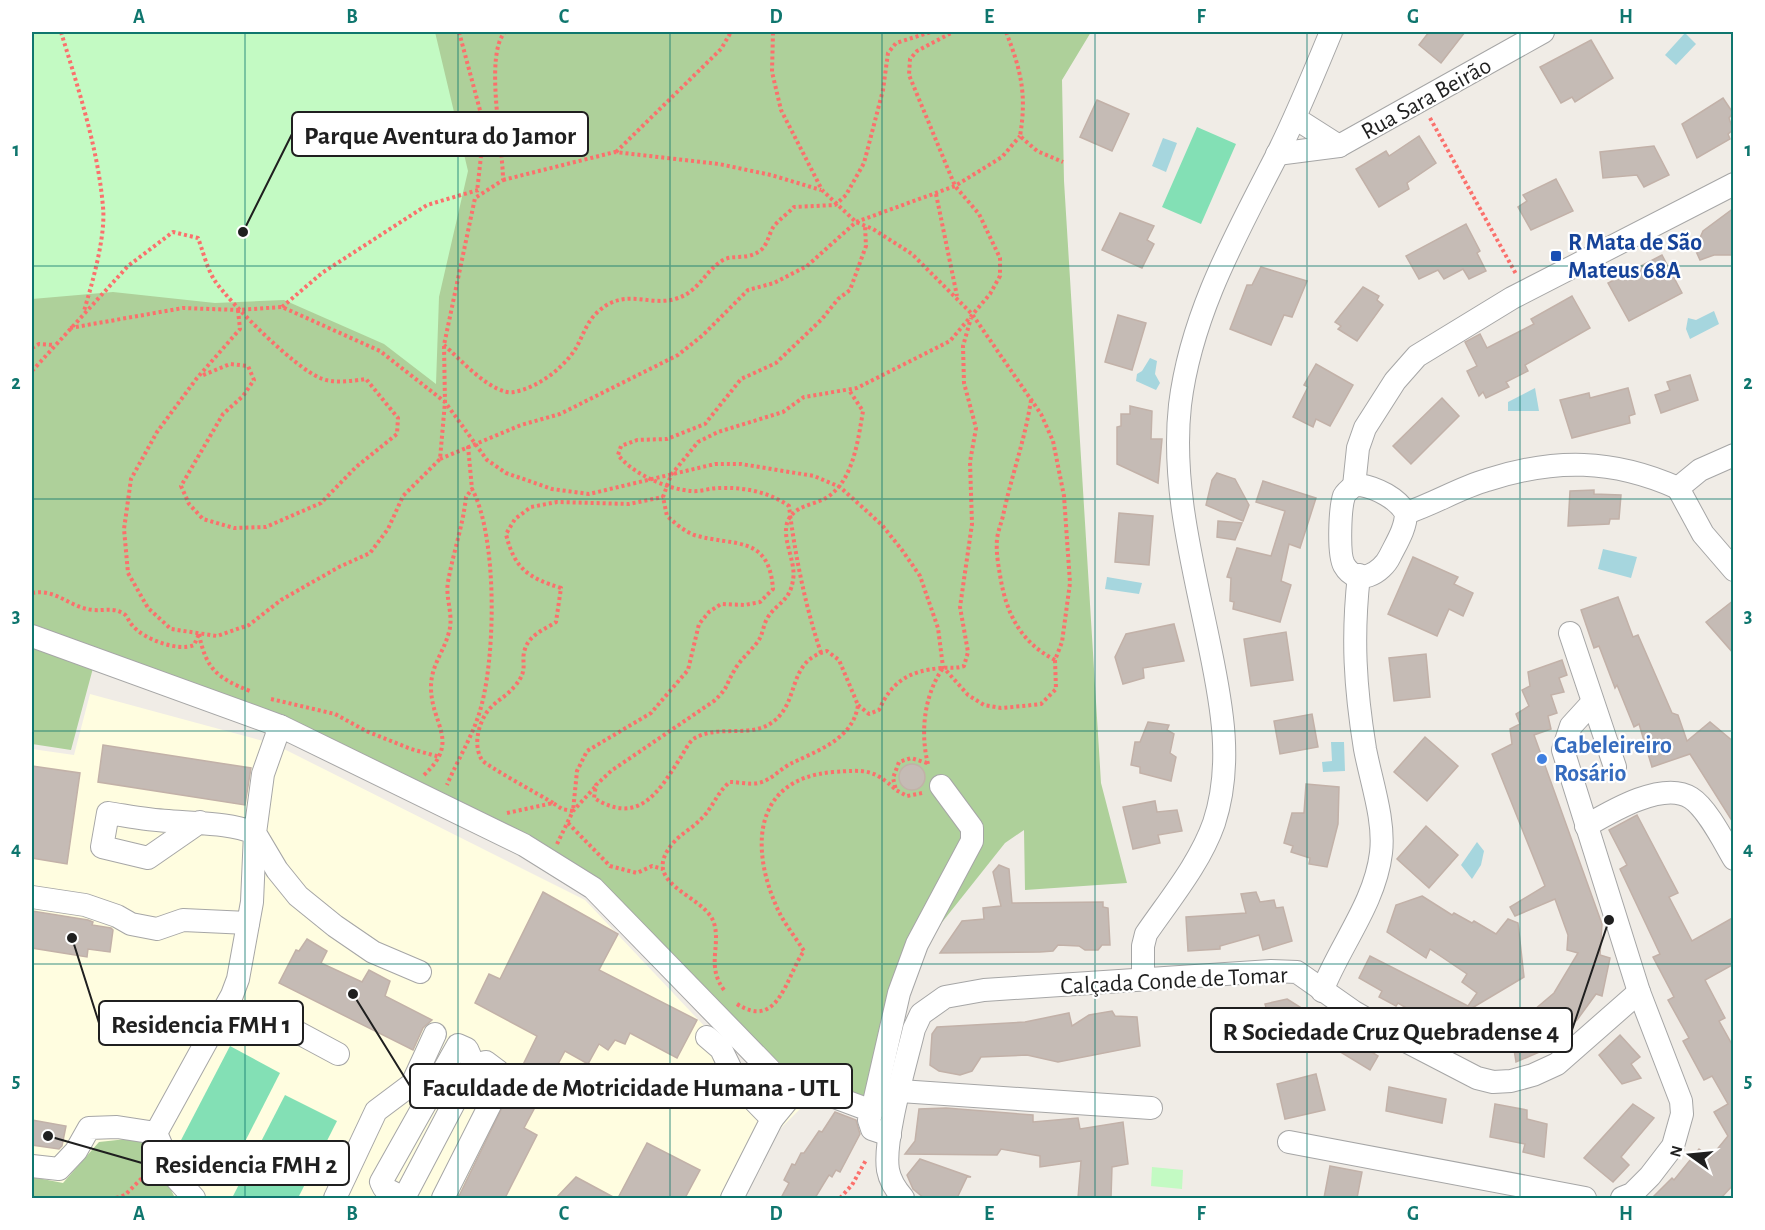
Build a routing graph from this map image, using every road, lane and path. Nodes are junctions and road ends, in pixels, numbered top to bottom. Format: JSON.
{"nodes":[{"id":1,"x":61,"y":32,"type":"edge"},
{"id":2,"x":459,"y":32,"type":"edge"},
{"id":3,"x":505,"y":32,"type":"edge"},
{"id":4,"x":731,"y":32,"type":"edge"},
{"id":5,"x":773,"y":32,"type":"edge"},
{"id":6,"x":931,"y":32,"type":"edge"},
{"id":7,"x":953,"y":32,"type":"edge"},
{"id":8,"x":1006,"y":32,"type":"edge"},
{"id":9,"x":1331,"y":32,"type":"edge"},
{"id":10,"x":1543,"y":32,"type":"edge"},
{"id":11,"x":1427,"y":113,"type":"dead end"},
{"id":12,"x":1294,"y":118,"type":"junction"},
{"id":13,"x":1020,"y":136,"type":"junction"},
{"id":14,"x":1339,"y":146,"type":"junction"},
{"id":15,"x":615,"y":152,"type":"junction"},
{"id":16,"x":1278,"y":154,"type":"junction"},
{"id":17,"x":1063,"y":162,"type":"dead end"},
{"id":18,"x":503,"y":180,"type":"junction"},
{"id":19,"x":1734,"y":184,"type":"edge"},
{"id":20,"x":955,"y":186,"type":"junction"},
{"id":21,"x":478,"y":190,"type":"junction"},
{"id":22,"x":822,"y":190,"type":"junction"},
{"id":23,"x":936,"y":194,"type":"junction"},
{"id":24,"x":475,"y":198,"type":"junction"},
{"id":25,"x":835,"y":205,"type":"junction"},
{"id":26,"x":856,"y":222,"type":"junction"},
{"id":27,"x":865,"y":226,"type":"junction"},
{"id":28,"x":1518,"y":278,"type":"dead end"},
{"id":29,"x":957,"y":298,"type":"junction"},
{"id":30,"x":282,"y":307,"type":"junction"},
{"id":31,"x":238,"y":310,"type":"junction"},
{"id":32,"x":972,"y":314,"type":"junction"},
{"id":33,"x":83,"y":315,"type":"junction"},
{"id":34,"x":70,"y":328,"type":"junction"},
{"id":35,"x":54,"y":345,"type":"junction"},
{"id":36,"x":444,"y":345,"type":"junction"},
{"id":37,"x":32,"y":348,"type":"edge"},
{"id":38,"x":32,"y":371,"type":"edge"},
{"id":39,"x":197,"y":378,"type":"junction"},
{"id":40,"x":849,"y":390,"type":"junction"},
{"id":41,"x":1031,"y":400,"type":"junction"},
{"id":42,"x":445,"y":402,"type":"junction"},
{"id":43,"x":476,"y":445,"type":"junction"},
{"id":44,"x":468,"y":446,"type":"junction"},
{"id":45,"x":1734,"y":455,"type":"edge"},
{"id":46,"x":440,"y":459,"type":"junction"},
{"id":47,"x":671,"y":475,"type":"junction"},
{"id":48,"x":654,"y":479,"type":"junction"},
{"id":49,"x":667,"y":485,"type":"junction"},
{"id":50,"x":1354,"y":486,"type":"junction"},
{"id":51,"x":840,"y":487,"type":"junction"},
{"id":52,"x":1678,"y":488,"type":"junction"},
{"id":53,"x":472,"y":489,"type":"junction"},
{"id":54,"x":663,"y":497,"type":"junction"},
{"id":55,"x":1406,"y":513,"type":"junction"},
{"id":56,"x":790,"y":517,"type":"junction"},
{"id":57,"x":1734,"y":570,"type":"edge"},
{"id":58,"x":1359,"y":575,"type":"junction"},
{"id":59,"x":32,"y":593,"type":"edge"},
{"id":60,"x":1570,"y":633,"type":"dead end"},
{"id":61,"x":199,"y":634,"type":"junction"},
{"id":62,"x":32,"y":636,"type":"edge"},
{"id":63,"x":821,"y":653,"type":"junction"},
{"id":64,"x":1054,"y":660,"type":"junction"},
{"id":65,"x":943,"y":668,"type":"junction"},
{"id":66,"x":1592,"y":703,"type":"junction"},
{"id":67,"x":858,"y":705,"type":"junction"},
{"id":68,"x":280,"y":726,"type":"junction"},
{"id":69,"x":440,"y":756,"type":"junction"},
{"id":70,"x":927,"y":763,"type":"junction"},
{"id":71,"x":1615,"y":767,"type":"dead end"},
{"id":72,"x":418,"y":777,"type":"dead end"},
{"id":73,"x":937,"y":781,"type":"junction"},
{"id":74,"x":596,"y":785,"type":"junction"},
{"id":75,"x":446,"y":787,"type":"dead end"},
{"id":76,"x":896,"y":790,"type":"junction"},
{"id":77,"x":553,"y":803,"type":"junction"},
{"id":78,"x":573,"y":811,"type":"junction"},
{"id":79,"x":502,"y":813,"type":"dead end"},
{"id":80,"x":200,"y":822,"type":"dead end"},
{"id":81,"x":568,"y":823,"type":"junction"},
{"id":82,"x":1586,"y":826,"type":"junction"},
{"id":83,"x":255,"y":833,"type":"junction"},
{"id":84,"x":1734,"y":859,"type":"edge"},
{"id":85,"x":547,"y":860,"type":"junction"},
{"id":86,"x":663,"y":869,"type":"junction"},
{"id":87,"x":32,"y":897,"type":"edge"},
{"id":88,"x":248,"y":923,"type":"junction"},
{"id":89,"x":1335,"y":959,"type":"junction"},
{"id":90,"x":420,"y":972,"type":"dead end"},
{"id":91,"x":1297,"y":972,"type":"junction"},
{"id":92,"x":1143,"y":978,"type":"junction"},
{"id":93,"x":1323,"y":991,"type":"junction"},
{"id":94,"x":1639,"y":992,"type":"junction"},
{"id":95,"x":726,"y":993,"type":"dead end"},
{"id":96,"x":732,"y":1001,"type":"dead end"},
{"id":97,"x":225,"y":1008,"type":"junction"},
{"id":98,"x":435,"y":1034,"type":"dead end"},
{"id":99,"x":706,"y":1037,"type":"dead end"},
{"id":100,"x":338,"y":1054,"type":"dead end"},
{"id":101,"x":800,"y":1085,"type":"junction"},
{"id":102,"x":900,"y":1091,"type":"junction"},
{"id":103,"x":1150,"y":1107,"type":"dead end"},
{"id":104,"x":872,"y":1111,"type":"junction"},
{"id":105,"x":772,"y":1119,"type":"junction"},
{"id":106,"x":156,"y":1133,"type":"junction"},
{"id":107,"x":886,"y":1133,"type":"junction"},
{"id":108,"x":1289,"y":1142,"type":"dead end"},
{"id":109,"x":167,"y":1161,"type":"junction"},
{"id":110,"x":32,"y":1166,"type":"edge"},
{"id":111,"x":116,"y":1198,"type":"edge"},
{"id":112,"x":194,"y":1198,"type":"edge"},
{"id":113,"x":335,"y":1198,"type":"edge"},
{"id":114,"x":404,"y":1198,"type":"edge"},
{"id":115,"x":443,"y":1198,"type":"edge"},
{"id":116,"x":732,"y":1198,"type":"edge"},
{"id":117,"x":840,"y":1198,"type":"edge"},
{"id":118,"x":903,"y":1198,"type":"edge"},
{"id":119,"x":1585,"y":1198,"type":"edge"},
{"id":120,"x":1622,"y":1198,"type":"edge"}],
"edges":[{"from":1,"to":33,"type":"path"},
{"from":2,"to":21,"type":"path"},
{"from":3,"to":18,"type":"path"},
{"from":4,"to":15,"type":"path"},
{"from":5,"to":22,"type":"path"},
{"from":6,"to":25,"type":"path"},
{"from":7,"to":20,"type":"path"},
{"from":8,"to":13,"type":"path"},
{"from":9,"to":12,"type":"street"},
{"from":10,"to":14,"type":"street","name":"Rua Sara Beirão"},
{"from":11,"to":28,"type":"path"},
{"from":12,"to":14,"type":"street","name":"Rua Sara Beirão"},
{"from":12,"to":16,"type":"street"},
{"from":13,"to":17,"type":"path"},
{"from":13,"to":20,"type":"path"},
{"from":14,"to":16,"type":"street","name":"Rua Sara Beirão"},
{"from":15,"to":18,"type":"path"},
{"from":15,"to":22,"type":"path"},
{"from":16,"to":92,"type":"street"},
{"from":18,"to":24,"type":"path"},
{"from":19,"to":50,"type":"street"},
{"from":20,"to":23,"type":"path"},
{"from":20,"to":32,"type":"path"},
{"from":21,"to":24,"type":"path"},
{"from":21,"to":30,"type":"path"},
{"from":22,"to":25,"type":"path"},
{"from":23,"to":26,"type":"path"},
{"from":23,"to":29,"type":"path"},
{"from":24,"to":36,"type":"path"},
{"from":25,"to":26,"type":"path"},
{"from":25,"to":36,"type":"path"},
{"from":26,"to":27,"type":"path"},
{"from":26,"to":43,"type":"path"},
{"from":27,"to":29,"type":"path"},
{"from":27,"to":48,"type":"path"},
{"from":29,"to":32,"type":"path"},
{"from":30,"to":31,"type":"path"},
{"from":30,"to":42,"type":"path"},
{"from":31,"to":33,"type":"path"},
{"from":31,"to":34,"type":"path"},
{"from":31,"to":39,"type":"path"},
{"from":31,"to":39,"type":"path"},
{"from":32,"to":40,"type":"path"},
{"from":32,"to":41,"type":"path"},
{"from":32,"to":65,"type":"path"},
{"from":33,"to":34,"type":"path"},
{"from":34,"to":35,"type":"path"},
{"from":35,"to":37,"type":"path"},
{"from":35,"to":38,"type":"path"},
{"from":36,"to":42,"type":"path"},
{"from":39,"to":61,"type":"path"},
{"from":40,"to":47,"type":"path"},
{"from":40,"to":51,"type":"path"},
{"from":41,"to":64,"type":"path"},
{"from":41,"to":64,"type":"path"},
{"from":42,"to":43,"type":"path"},
{"from":42,"to":46,"type":"path"},
{"from":43,"to":44,"type":"path"},
{"from":43,"to":48,"type":"path"},
{"from":44,"to":46,"type":"path"},
{"from":44,"to":53,"type":"path"},
{"from":45,"to":52,"type":"street"},
{"from":46,"to":61,"type":"path"},
{"from":47,"to":48,"type":"path"},
{"from":47,"to":49,"type":"path"},
{"from":47,"to":51,"type":"path"},
{"from":48,"to":49,"type":"path"},
{"from":49,"to":54,"type":"path"},
{"from":49,"to":56,"type":"path"},
{"from":50,"to":55,"type":"street"},
{"from":50,"to":58,"type":"street"},
{"from":51,"to":56,"type":"path"},
{"from":51,"to":65,"type":"path"},
{"from":52,"to":55,"type":"street"},
{"from":52,"to":57,"type":"street"},
{"from":53,"to":69,"type":"path"},
{"from":53,"to":75,"type":"path"},
{"from":54,"to":77,"type":"path"},
{"from":54,"to":78,"type":"path"},
{"from":55,"to":58,"type":"street"},
{"from":56,"to":63,"type":"path"},
{"from":56,"to":74,"type":"path"},
{"from":58,"to":89,"type":"street"},
{"from":59,"to":61,"type":"path"},
{"from":60,"to":66,"type":"street"},
{"from":61,"to":69,"type":"path"},
{"from":62,"to":68,"type":"street"},
{"from":63,"to":67,"type":"path"},
{"from":63,"to":74,"type":"path"},
{"from":64,"to":65,"type":"path"},
{"from":65,"to":67,"type":"path"},
{"from":65,"to":70,"type":"path"},
{"from":66,"to":71,"type":"street"},
{"from":66,"to":82,"type":"street"},
{"from":67,"to":86,"type":"path"},
{"from":68,"to":83,"type":"street"},
{"from":68,"to":85,"type":"street"},
{"from":69,"to":72,"type":"path"},
{"from":70,"to":73,"type":"path"},
{"from":70,"to":76,"type":"path"},
{"from":73,"to":76,"type":"path"},
{"from":73,"to":104,"type":"street"},
{"from":74,"to":78,"type":"path"},
{"from":76,"to":96,"type":"path"},
{"from":77,"to":78,"type":"path"},
{"from":77,"to":79,"type":"path"},
{"from":78,"to":81,"type":"path"},
{"from":80,"to":83,"type":"street"},
{"from":81,"to":85,"type":"path"},
{"from":81,"to":86,"type":"path"},
{"from":82,"to":84,"type":"street"},
{"from":82,"to":94,"type":"street"},
{"from":83,"to":88,"type":"street"},
{"from":83,"to":90,"type":"street"},
{"from":85,"to":101,"type":"street"},
{"from":86,"to":95,"type":"path"},
{"from":87,"to":88,"type":"street"},
{"from":88,"to":97,"type":"street"},
{"from":89,"to":91,"type":"street"},
{"from":89,"to":93,"type":"street"},
{"from":91,"to":92,"type":"street","name":"Calçada Conde de Tomar"},
{"from":91,"to":93,"type":"street","name":"Calçada Conde de Tomar"},
{"from":92,"to":102,"type":"street","name":"Calçada Conde de Tomar"},
{"from":93,"to":94,"type":"street","name":"Calçada Conde de Tomar"},
{"from":94,"to":120,"type":"street"},
{"from":97,"to":100,"type":"street"},
{"from":97,"to":106,"type":"street"},
{"from":98,"to":113,"type":"street"},
{"from":99,"to":105,"type":"street"},
{"from":101,"to":104,"type":"street"},
{"from":101,"to":105,"type":"street"},
{"from":102,"to":103,"type":"street"},
{"from":102,"to":107,"type":"street","name":"Calçada Conde de Tomar"},
{"from":104,"to":107,"type":"street"},
{"from":105,"to":116,"type":"street"},
{"from":106,"to":109,"type":"street"},
{"from":106,"to":110,"type":"street"},
{"from":107,"to":117,"type":"path"},
{"from":107,"to":118,"type":"street","name":"Calçada Conde de Tomar"},
{"from":108,"to":119,"type":"street"},
{"from":109,"to":111,"type":"path"},
{"from":109,"to":112,"type":"street"},
{"from":114,"to":115,"type":"street"}]}
